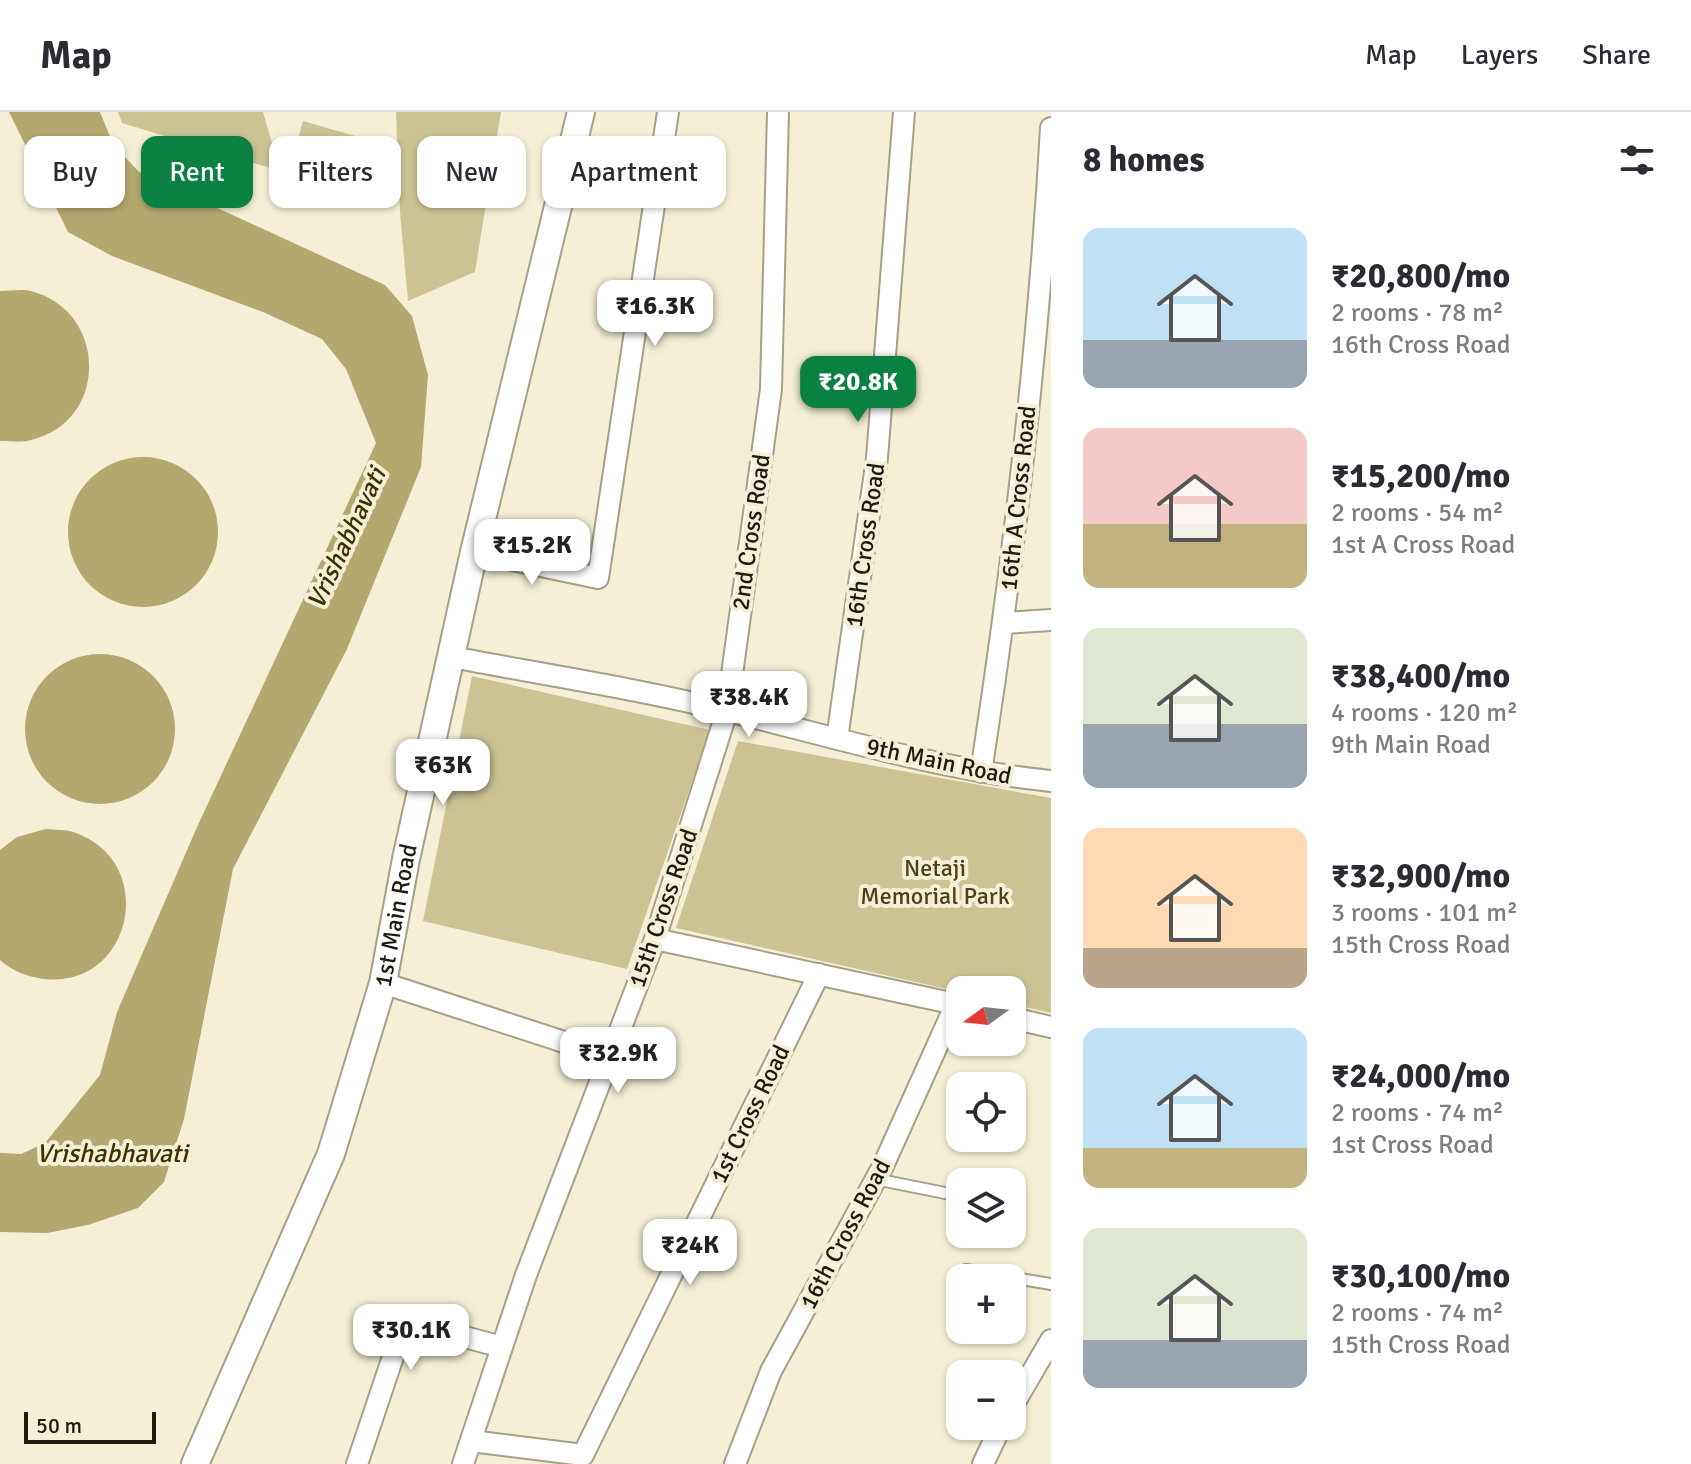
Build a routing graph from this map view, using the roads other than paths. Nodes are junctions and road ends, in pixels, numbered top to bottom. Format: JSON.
{"nodes":[{"id":1,"x":581,"y":112,"type":"edge"},
{"id":2,"x":668,"y":112,"type":"edge"},
{"id":3,"x":778,"y":112,"type":"edge"},
{"id":4,"x":904,"y":112,"type":"edge"},
{"id":5,"x":1051,"y":128,"type":"edge"},
{"id":6,"x":1047,"y":253,"type":"edge"},
{"id":7,"x":474,"y":552,"type":"junction"},
{"id":8,"x":1051,"y":620,"type":"edge"},
{"id":9,"x":1004,"y":623,"type":"junction"},
{"id":10,"x":452,"y":657,"type":"junction"},
{"id":11,"x":727,"y":711,"type":"junction"},
{"id":12,"x":837,"y":739,"type":"junction"},
{"id":13,"x":981,"y":772,"type":"junction"},
{"id":14,"x":1051,"y":781,"type":"edge"},
{"id":15,"x":655,"y":939,"type":"junction"},
{"id":16,"x":819,"y":974,"type":"junction"},
{"id":17,"x":383,"y":983,"type":"junction"},
{"id":18,"x":946,"y":1001,"type":"edge"},
{"id":19,"x":1026,"y":1021,"type":"edge"},
{"id":20,"x":1051,"y":1027,"type":"edge"},
{"id":21,"x":946,"y":1029,"type":"edge"},
{"id":22,"x":610,"y":1057,"type":"junction"},
{"id":23,"x":875,"y":1179,"type":"junction"},
{"id":24,"x":946,"y":1193,"type":"edge"},
{"id":25,"x":1026,"y":1280,"type":"edge"},
{"id":26,"x":1051,"y":1284,"type":"edge"},
{"id":27,"x":1051,"y":1340,"type":"edge"},
{"id":28,"x":502,"y":1347,"type":"junction"},
{"id":29,"x":1026,"y":1383,"type":"edge"},
{"id":30,"x":994,"y":1440,"type":"edge"},
{"id":31,"x":471,"y":1441,"type":"junction"},
{"id":32,"x":195,"y":1464,"type":"edge"},
{"id":33,"x":357,"y":1464,"type":"edge"},
{"id":34,"x":463,"y":1464,"type":"edge"},
{"id":35,"x":735,"y":1464,"type":"edge"},
{"id":36,"x":983,"y":1464,"type":"edge"}],
"edges":[{"from":1,"to":7,"type":"street","name":"1st Main Road"},
{"from":2,"to":7,"type":"street"},
{"from":3,"to":11,"type":"street","name":"2nd Cross Road"},
{"from":4,"to":12,"type":"street","name":"16th Cross Road"},
{"from":5,"to":6,"type":"street","name":"16th A Cross Road"},
{"from":6,"to":9,"type":"street","name":"16th A Cross Road"},
{"from":7,"to":10,"type":"street","name":"1st Main Road"},
{"from":8,"to":9,"type":"street"},
{"from":9,"to":13,"type":"street","name":"16th A Cross Road"},
{"from":10,"to":11,"type":"street","name":"9th Main Road"},
{"from":10,"to":17,"type":"street","name":"1st Main Road"},
{"from":11,"to":12,"type":"street","name":"9th Main Road"},
{"from":11,"to":15,"type":"street","name":"15th Cross Road"},
{"from":12,"to":13,"type":"street","name":"9th Main Road"},
{"from":13,"to":14,"type":"street","name":"9th Main Road"},
{"from":15,"to":16,"type":"street"},
{"from":15,"to":22,"type":"street","name":"15th Cross Road"},
{"from":16,"to":18,"type":"street"},
{"from":16,"to":31,"type":"street","name":"1st Cross Road"},
{"from":17,"to":22,"type":"street"},
{"from":17,"to":32,"type":"street","name":"1st Main Road"},
{"from":19,"to":20,"type":"street"},
{"from":21,"to":23,"type":"street","name":"16th Cross Road"},
{"from":22,"to":28,"type":"street","name":"15th Cross Road"},
{"from":23,"to":24,"type":"lane"},
{"from":23,"to":35,"type":"street","name":"16th Cross Road"},
{"from":25,"to":26,"type":"lane"},
{"from":27,"to":29,"type":"street"},
{"from":28,"to":31,"type":"street","name":"15th Cross Road"},
{"from":28,"to":33,"type":"street"},
{"from":30,"to":36,"type":"street"},
{"from":31,"to":34,"type":"street","name":"15th Cross Road"}]}
